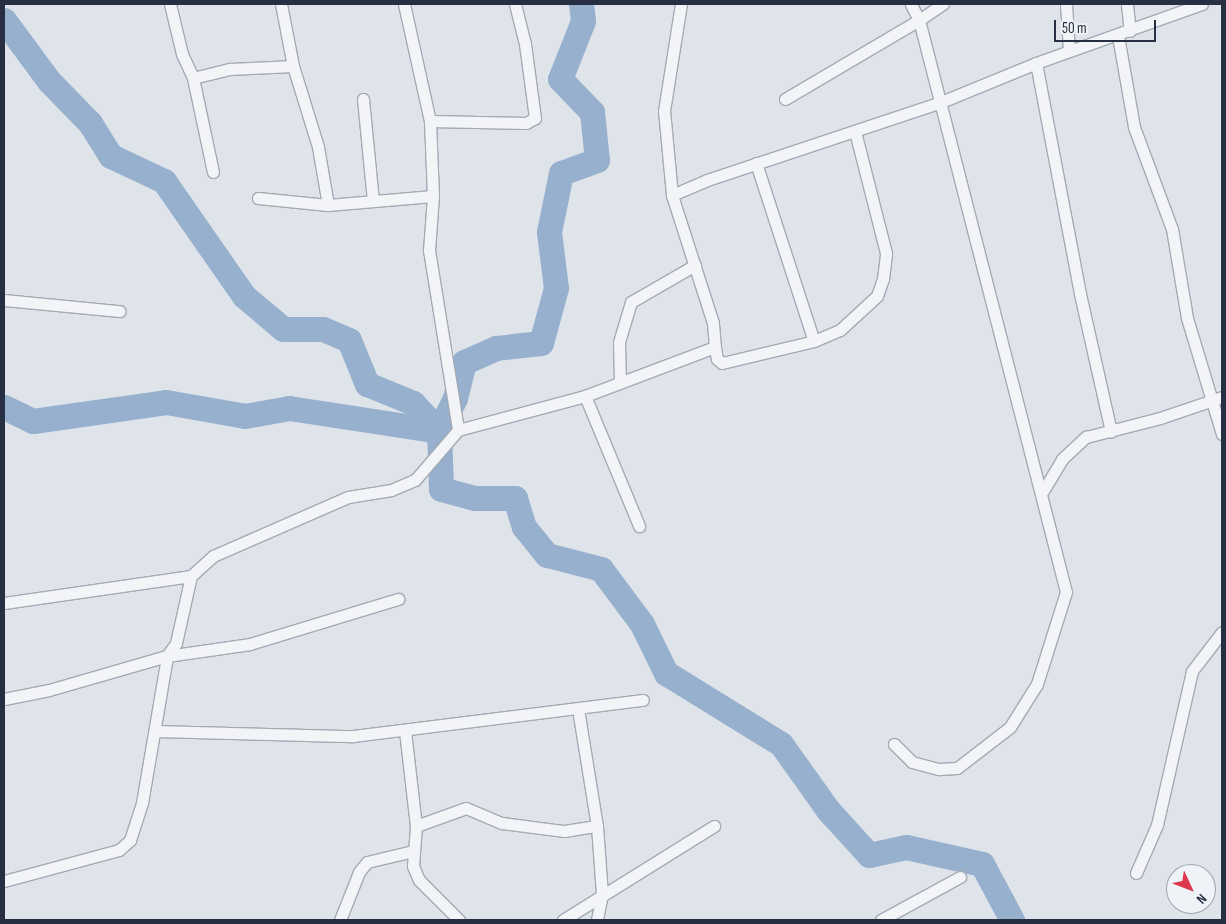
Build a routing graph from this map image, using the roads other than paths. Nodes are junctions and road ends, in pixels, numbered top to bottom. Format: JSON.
{"nodes":[{"id":1,"x":170,"y":4,"type":"edge"},
{"id":2,"x":281,"y":4,"type":"edge"},
{"id":3,"x":404,"y":4,"type":"edge"},
{"id":4,"x":515,"y":4,"type":"edge"},
{"id":5,"x":682,"y":4,"type":"edge"},
{"id":6,"x":911,"y":4,"type":"edge"},
{"id":7,"x":943,"y":4,"type":"edge"},
{"id":8,"x":1066,"y":4,"type":"edge"},
{"id":9,"x":1128,"y":4,"type":"edge"},
{"id":10,"x":1202,"y":4,"type":"edge"},
{"id":11,"x":920,"y":20,"type":"junction"},
{"id":12,"x":1130,"y":31,"type":"junction"},
{"id":13,"x":1118,"y":36,"type":"junction"},
{"id":14,"x":1069,"y":51,"type":"junction"},
{"id":15,"x":1036,"y":62,"type":"junction"},
{"id":16,"x":293,"y":66,"type":"junction"},
{"id":17,"x":193,"y":78,"type":"junction"},
{"id":18,"x":363,"y":99,"type":"dead end"},
{"id":19,"x":785,"y":99,"type":"dead end"},
{"id":20,"x":941,"y":102,"type":"junction"},
{"id":21,"x":430,"y":121,"type":"junction"},
{"id":22,"x":855,"y":131,"type":"junction"},
{"id":23,"x":756,"y":163,"type":"junction"},
{"id":24,"x":213,"y":172,"type":"dead end"},
{"id":25,"x":672,"y":195,"type":"junction"},
{"id":26,"x":433,"y":196,"type":"junction"},
{"id":27,"x":258,"y":198,"type":"dead end"},
{"id":28,"x":372,"y":201,"type":"junction"},
{"id":29,"x":328,"y":205,"type":"junction"},
{"id":30,"x":695,"y":265,"type":"junction"},
{"id":31,"x":4,"y":300,"type":"edge"},
{"id":32,"x":119,"y":311,"type":"dead end"},
{"id":33,"x":814,"y":341,"type":"junction"},
{"id":34,"x":715,"y":347,"type":"junction"},
{"id":35,"x":620,"y":382,"type":"junction"},
{"id":36,"x":585,"y":396,"type":"junction"},
{"id":37,"x":1222,"y":396,"type":"edge"},
{"id":38,"x":1210,"y":400,"type":"junction"},
{"id":39,"x":458,"y":430,"type":"junction"},
{"id":40,"x":1111,"y":432,"type":"junction"},
{"id":41,"x":1222,"y":434,"type":"edge"},
{"id":42,"x":1043,"y":491,"type":"junction"},
{"id":43,"x":639,"y":526,"type":"dead end"},
{"id":44,"x":191,"y":576,"type":"junction"},
{"id":45,"x":398,"y":600,"type":"dead end"},
{"id":46,"x":4,"y":603,"type":"edge"},
{"id":47,"x":1222,"y":632,"type":"edge"},
{"id":48,"x":166,"y":656,"type":"junction"},
{"id":49,"x":4,"y":699,"type":"edge"},
{"id":50,"x":643,"y":700,"type":"dead end"},
{"id":51,"x":578,"y":709,"type":"junction"},
{"id":52,"x":156,"y":731,"type":"junction"},
{"id":53,"x":405,"y":731,"type":"junction"},
{"id":54,"x":894,"y":744,"type":"dead end"},
{"id":55,"x":416,"y":826,"type":"junction"},
{"id":56,"x":597,"y":826,"type":"junction"},
{"id":57,"x":714,"y":826,"type":"dead end"},
{"id":58,"x":413,"y":851,"type":"junction"},
{"id":59,"x":1136,"y":873,"type":"dead end"},
{"id":60,"x":960,"y":877,"type":"dead end"},
{"id":61,"x":4,"y":881,"type":"edge"},
{"id":62,"x":602,"y":894,"type":"junction"},
{"id":63,"x":340,"y":920,"type":"edge"},
{"id":64,"x":458,"y":920,"type":"edge"},
{"id":65,"x":563,"y":920,"type":"edge"},
{"id":66,"x":597,"y":920,"type":"edge"},
{"id":67,"x":881,"y":920,"type":"edge"}],
"edges":[{"from":1,"to":17,"type":"street"},
{"from":2,"to":16,"type":"street"},
{"from":3,"to":21,"type":"street"},
{"from":4,"to":21,"type":"street"},
{"from":5,"to":25,"type":"street"},
{"from":6,"to":11,"type":"street"},
{"from":7,"to":11,"type":"street"},
{"from":8,"to":14,"type":"street"},
{"from":9,"to":12,"type":"street"},
{"from":10,"to":12,"type":"street"},
{"from":11,"to":19,"type":"street"},
{"from":11,"to":20,"type":"street"},
{"from":12,"to":13,"type":"street"},
{"from":13,"to":14,"type":"street"},
{"from":13,"to":38,"type":"street"},
{"from":14,"to":15,"type":"street"},
{"from":15,"to":20,"type":"street"},
{"from":15,"to":40,"type":"street"},
{"from":16,"to":17,"type":"street"},
{"from":16,"to":29,"type":"street"},
{"from":17,"to":24,"type":"street"},
{"from":18,"to":28,"type":"street"},
{"from":20,"to":22,"type":"street"},
{"from":20,"to":42,"type":"street"},
{"from":21,"to":26,"type":"street"},
{"from":22,"to":23,"type":"street"},
{"from":22,"to":33,"type":"street"},
{"from":23,"to":25,"type":"street"},
{"from":23,"to":33,"type":"street"},
{"from":25,"to":30,"type":"street"},
{"from":26,"to":28,"type":"street"},
{"from":26,"to":39,"type":"street"},
{"from":27,"to":29,"type":"street"},
{"from":28,"to":29,"type":"street"},
{"from":30,"to":34,"type":"street"},
{"from":30,"to":35,"type":"street"},
{"from":31,"to":32,"type":"street"},
{"from":33,"to":34,"type":"street"},
{"from":34,"to":35,"type":"street"},
{"from":35,"to":36,"type":"street"},
{"from":36,"to":39,"type":"street"},
{"from":36,"to":43,"type":"street"},
{"from":37,"to":38,"type":"street"},
{"from":38,"to":40,"type":"street"},
{"from":38,"to":41,"type":"street"},
{"from":39,"to":44,"type":"street"},
{"from":40,"to":42,"type":"street"},
{"from":42,"to":54,"type":"street"},
{"from":44,"to":46,"type":"street"},
{"from":44,"to":48,"type":"street"},
{"from":45,"to":48,"type":"street"},
{"from":47,"to":59,"type":"street"},
{"from":48,"to":49,"type":"street"},
{"from":48,"to":52,"type":"street"},
{"from":50,"to":51,"type":"street"},
{"from":51,"to":53,"type":"street"},
{"from":51,"to":56,"type":"street"},
{"from":52,"to":53,"type":"street"},
{"from":52,"to":61,"type":"street"},
{"from":53,"to":55,"type":"street"},
{"from":55,"to":56,"type":"street"},
{"from":55,"to":58,"type":"street"},
{"from":56,"to":62,"type":"street"},
{"from":57,"to":62,"type":"street"},
{"from":58,"to":63,"type":"street"},
{"from":58,"to":64,"type":"street"},
{"from":60,"to":67,"type":"street"},
{"from":62,"to":65,"type":"street"},
{"from":62,"to":66,"type":"street"}]}
